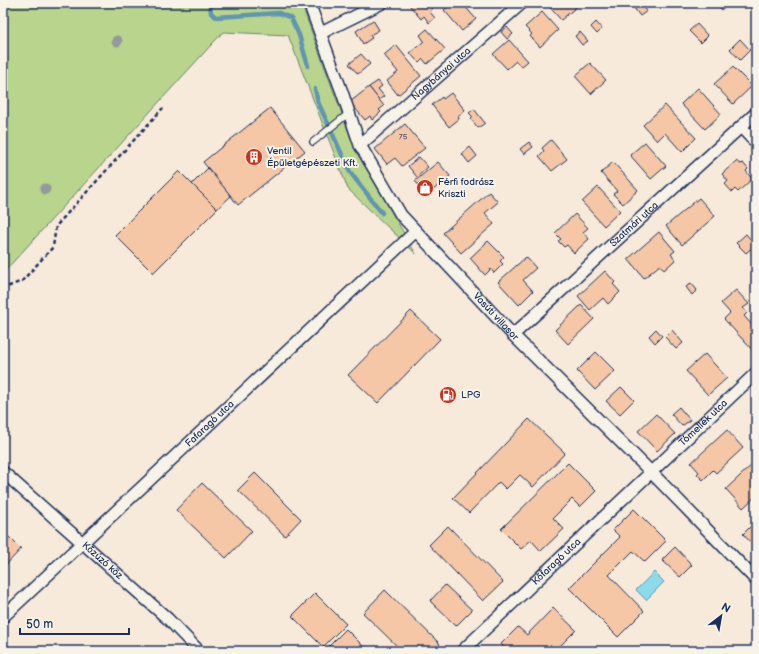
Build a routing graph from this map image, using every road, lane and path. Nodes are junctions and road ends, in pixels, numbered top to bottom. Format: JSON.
{"nodes":[{"id":1,"x":309,"y":3,"type":"edge"},
{"id":2,"x":382,"y":3,"type":"edge"},
{"id":3,"x":522,"y":3,"type":"edge"},
{"id":4,"x":321,"y":33,"type":"junction"},
{"id":5,"x":163,"y":108,"type":"dead end"},
{"id":6,"x":349,"y":113,"type":"junction"},
{"id":7,"x":756,"y":113,"type":"edge"},
{"id":8,"x":741,"y":127,"type":"junction"},
{"id":9,"x":313,"y":142,"type":"dead end"},
{"id":10,"x":756,"y":142,"type":"edge"},
{"id":11,"x":360,"y":145,"type":"junction"},
{"id":12,"x":416,"y":231,"type":"junction"},
{"id":13,"x":3,"y":291,"type":"edge"},
{"id":14,"x":513,"y":335,"type":"junction"},
{"id":15,"x":756,"y":373,"type":"edge"},
{"id":16,"x":3,"y":472,"type":"edge"},
{"id":17,"x":652,"y":472,"type":"junction"},
{"id":18,"x":81,"y":543,"type":"junction"},
{"id":19,"x":756,"y":580,"type":"edge"},
{"id":20,"x":3,"y":617,"type":"edge"},
{"id":21,"x":199,"y":651,"type":"edge"},
{"id":22,"x":462,"y":651,"type":"edge"}],
"edges":[{"from":1,"to":4,"type":"street","name":"Vasúti villasor"},
{"from":2,"to":4,"type":"street"},
{"from":3,"to":11,"type":"street","name":"Nagybányai utca"},
{"from":4,"to":6,"type":"street","name":"Vasúti villasor"},
{"from":5,"to":13,"type":"path"},
{"from":6,"to":9,"type":"lane"},
{"from":6,"to":11,"type":"street","name":"Vasúti villasor"},
{"from":7,"to":8,"type":"street","name":"Szatmári utca"},
{"from":8,"to":10,"type":"street"},
{"from":8,"to":14,"type":"street","name":"Szatmári utca"},
{"from":11,"to":12,"type":"street","name":"Vasúti villasor"},
{"from":12,"to":14,"type":"street","name":"Vasúti villasor"},
{"from":12,"to":18,"type":"street","name":"Fafaragó utca"},
{"from":14,"to":17,"type":"street","name":"Vasúti villasor"},
{"from":15,"to":17,"type":"street","name":"Tómellék utca"},
{"from":16,"to":18,"type":"street","name":"Kőzúzó köz"},
{"from":17,"to":19,"type":"street","name":"Vasúti villasor"},
{"from":17,"to":22,"type":"street","name":"Kőfaragó utca"},
{"from":18,"to":20,"type":"street","name":"Fafaragó utca"},
{"from":18,"to":21,"type":"street","name":"Kőzúzó köz"}]}
